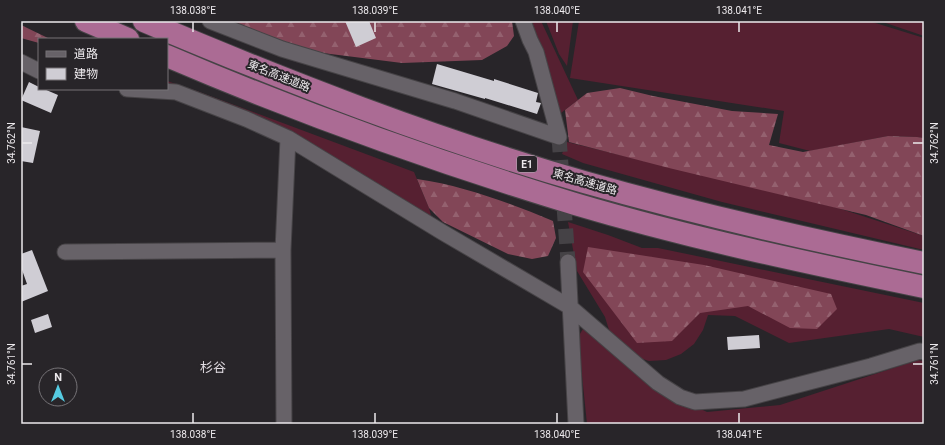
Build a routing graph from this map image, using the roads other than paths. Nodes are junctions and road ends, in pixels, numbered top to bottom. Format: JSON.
{"nodes":[{"id":1,"x":86,"y":21,"type":"edge"},
{"id":2,"x":144,"y":21,"type":"edge"},
{"id":3,"x":210,"y":21,"type":"edge"},
{"id":4,"x":523,"y":21,"type":"edge"},
{"id":5,"x":126,"y":38,"type":"edge"},
{"id":6,"x":168,"y":56,"type":"edge"},
{"id":7,"x":21,"y":62,"type":"edge"},
{"id":8,"x":38,"y":70,"type":"edge"},
{"id":9,"x":143,"y":90,"type":"edge"},
{"id":10,"x":288,"y":138,"type":"junction"},
{"id":11,"x":283,"y":250,"type":"junction"},
{"id":12,"x":65,"y":252,"type":"dead end"},
{"id":13,"x":568,"y":262,"type":"tunnel mouth"},
{"id":14,"x":924,"y":263,"type":"edge"},
{"id":15,"x":924,"y":287,"type":"edge"},
{"id":16,"x":570,"y":307,"type":"junction"},
{"id":17,"x":924,"y":352,"type":"edge"},
{"id":18,"x":284,"y":424,"type":"edge"},
{"id":19,"x":576,"y":424,"type":"edge"}],
"edges":[{"from":1,"to":5,"type":"highway"},
{"from":2,"to":14,"type":"highway","name":"東名高速道路","number":"E1"},
{"from":3,"to":4,"type":"street"},
{"from":6,"to":15,"type":"highway","name":"東名高速道路","number":"E1"},
{"from":7,"to":8,"type":"street"},
{"from":9,"to":10,"type":"street"},
{"from":10,"to":11,"type":"street"},
{"from":10,"to":16,"type":"street"},
{"from":11,"to":12,"type":"street"},
{"from":11,"to":18,"type":"street"},
{"from":13,"to":16,"type":"street"},
{"from":16,"to":17,"type":"street"},
{"from":16,"to":19,"type":"street"}]}
